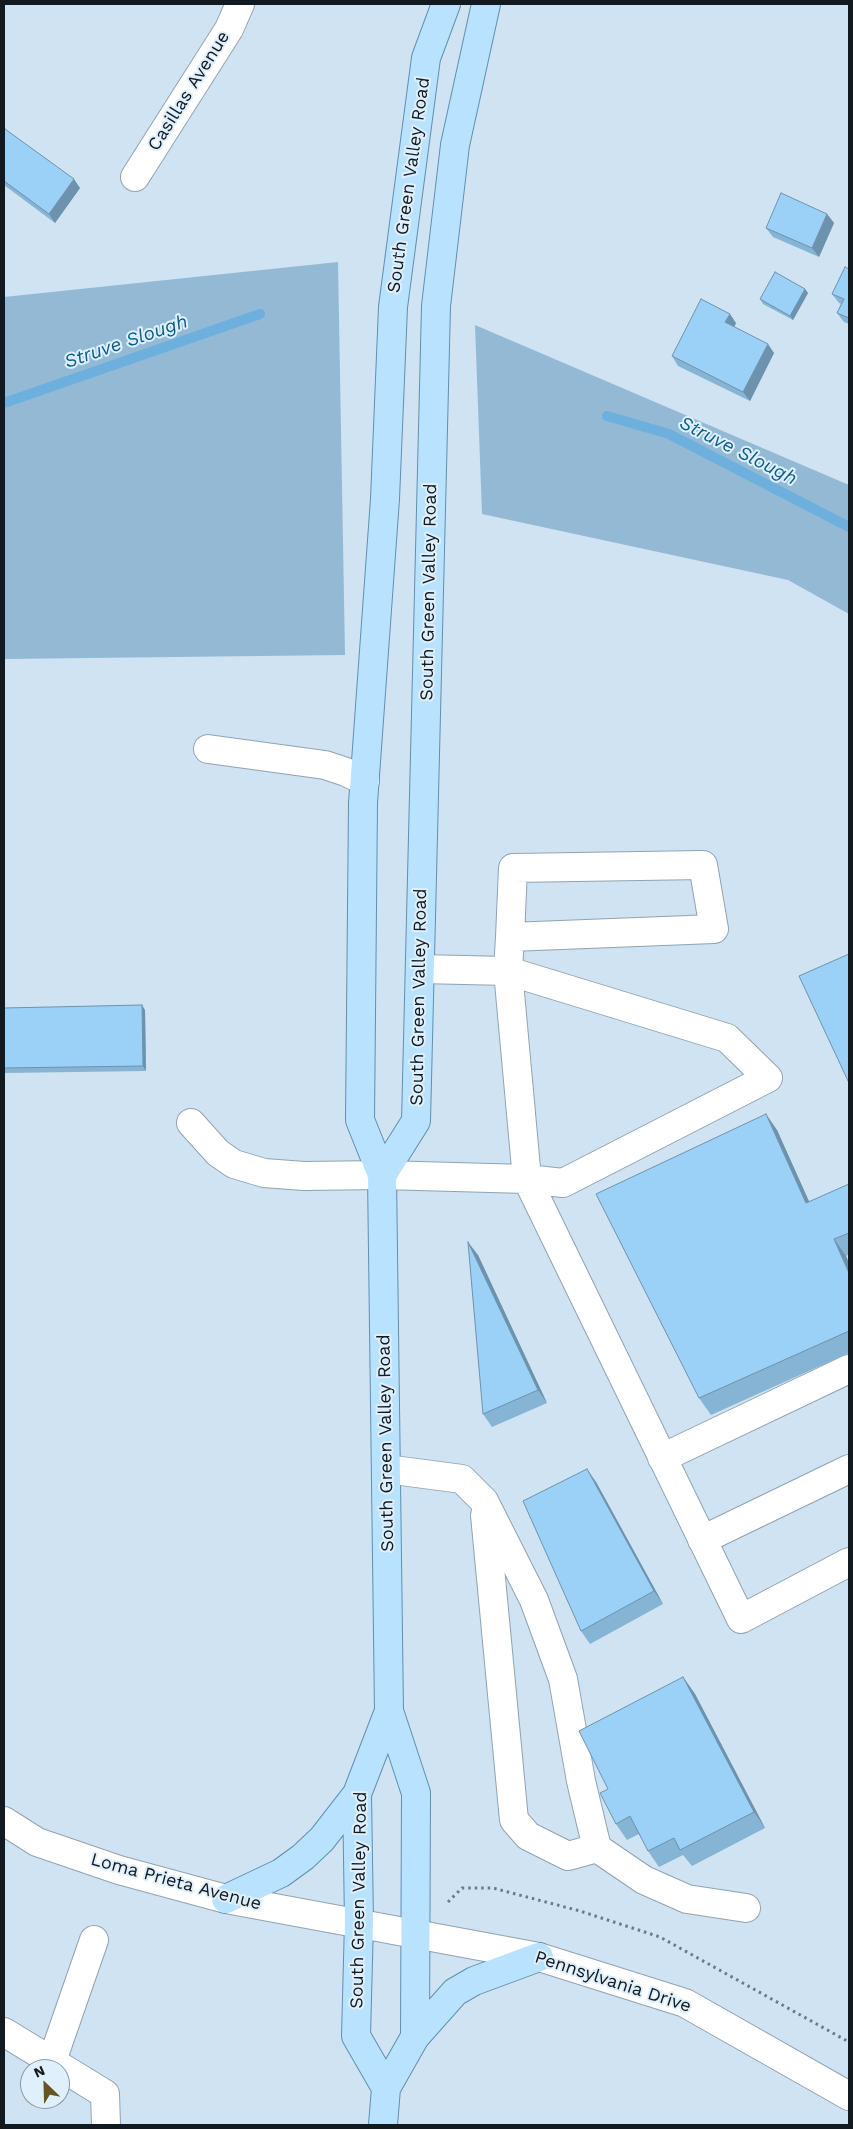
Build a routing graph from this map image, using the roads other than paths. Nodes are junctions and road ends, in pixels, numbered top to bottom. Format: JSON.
{"nodes":[{"id":1,"x":240,"y":4,"type":"edge"},
{"id":2,"x":446,"y":4,"type":"edge"},
{"id":3,"x":486,"y":4,"type":"edge"},
{"id":4,"x":135,"y":177,"type":"dead end"},
{"id":5,"x":208,"y":749,"type":"dead end"},
{"id":6,"x":364,"y":781,"type":"junction"},
{"id":7,"x":510,"y":937,"type":"junction"},
{"id":8,"x":420,"y":968,"type":"junction"},
{"id":9,"x":508,"y":971,"type":"junction"},
{"id":10,"x":191,"y":1123,"type":"dead end"},
{"id":11,"x":382,"y":1175,"type":"junction"},
{"id":12,"x":527,"y":1179,"type":"junction"},
{"id":13,"x":849,"y":1369,"type":"edge"},
{"id":14,"x":662,"y":1458,"type":"junction"},
{"id":15,"x":386,"y":1469,"type":"junction"},
{"id":16,"x":849,"y":1469,"type":"edge"},
{"id":17,"x":484,"y":1501,"type":"junction"},
{"id":18,"x":702,"y":1540,"type":"junction"},
{"id":19,"x":849,"y":1562,"type":"edge"},
{"id":20,"x":389,"y":1711,"type":"junction"},
{"id":21,"x":357,"y":1794,"type":"junction"},
{"id":22,"x":4,"y":1821,"type":"edge"},
{"id":23,"x":596,"y":1848,"type":"junction"},
{"id":24,"x":226,"y":1899,"type":"junction"},
{"id":25,"x":746,"y":1908,"type":"dead end"},
{"id":26,"x":358,"y":1922,"type":"junction"},
{"id":27,"x":416,"y":1933,"type":"junction"},
{"id":28,"x":94,"y":1940,"type":"dead end"},
{"id":29,"x":539,"y":1957,"type":"junction"},
{"id":30,"x":4,"y":2032,"type":"edge"},
{"id":31,"x":415,"y":2037,"type":"junction"},
{"id":32,"x":49,"y":2059,"type":"edge"},
{"id":33,"x":53,"y":2059,"type":"edge"},
{"id":34,"x":70,"y":2072,"type":"edge"},
{"id":35,"x":386,"y":2088,"type":"junction"},
{"id":36,"x":849,"y":2096,"type":"edge"},
{"id":37,"x":106,"y":2125,"type":"edge"},
{"id":38,"x":383,"y":2125,"type":"edge"}],
"edges":[{"from":1,"to":4,"type":"street","name":"Casillas Avenue"},
{"from":2,"to":6,"type":"main road","name":"South Green Valley Road"},
{"from":3,"to":8,"type":"main road","name":"South Green Valley Road"},
{"from":5,"to":6,"type":"street"},
{"from":6,"to":11,"type":"main road","name":"South Green Valley Road"},
{"from":7,"to":7,"type":"street"},
{"from":7,"to":9,"type":"street"},
{"from":8,"to":9,"type":"street"},
{"from":8,"to":11,"type":"main road","name":"South Green Valley Road"},
{"from":9,"to":12,"type":"street"},
{"from":9,"to":12,"type":"street"},
{"from":10,"to":11,"type":"street"},
{"from":11,"to":12,"type":"street"},
{"from":11,"to":15,"type":"main road","name":"South Green Valley Road"},
{"from":12,"to":14,"type":"street"},
{"from":13,"to":14,"type":"street"},
{"from":14,"to":18,"type":"street"},
{"from":15,"to":17,"type":"street"},
{"from":15,"to":20,"type":"main road","name":"South Green Valley Road"},
{"from":16,"to":18,"type":"street"},
{"from":17,"to":23,"type":"street"},
{"from":17,"to":23,"type":"street"},
{"from":18,"to":19,"type":"street"},
{"from":20,"to":21,"type":"main road","name":"South Green Valley Road"},
{"from":20,"to":27,"type":"main road","name":"South Green Valley Road"},
{"from":21,"to":24,"type":"main road"},
{"from":21,"to":26,"type":"main road","name":"South Green Valley Road"},
{"from":22,"to":24,"type":"street","name":"Loma Prieta Avenue"},
{"from":23,"to":25,"type":"street"},
{"from":24,"to":26,"type":"street","name":"Loma Prieta Avenue"},
{"from":26,"to":27,"type":"street","name":"Loma Prieta Avenue"},
{"from":26,"to":35,"type":"main road","name":"South Green Valley Road"},
{"from":27,"to":29,"type":"street","name":"Pennsylvania Drive"},
{"from":27,"to":31,"type":"main road","name":"South Green Valley Road"},
{"from":28,"to":33,"type":"street"},
{"from":29,"to":31,"type":"main road"},
{"from":29,"to":36,"type":"street","name":"Pennsylvania Drive"},
{"from":30,"to":32,"type":"street"},
{"from":31,"to":35,"type":"main road","name":"South Green Valley Road"},
{"from":34,"to":37,"type":"street"},
{"from":35,"to":38,"type":"main road","name":"South Green Valley Road"}]}
